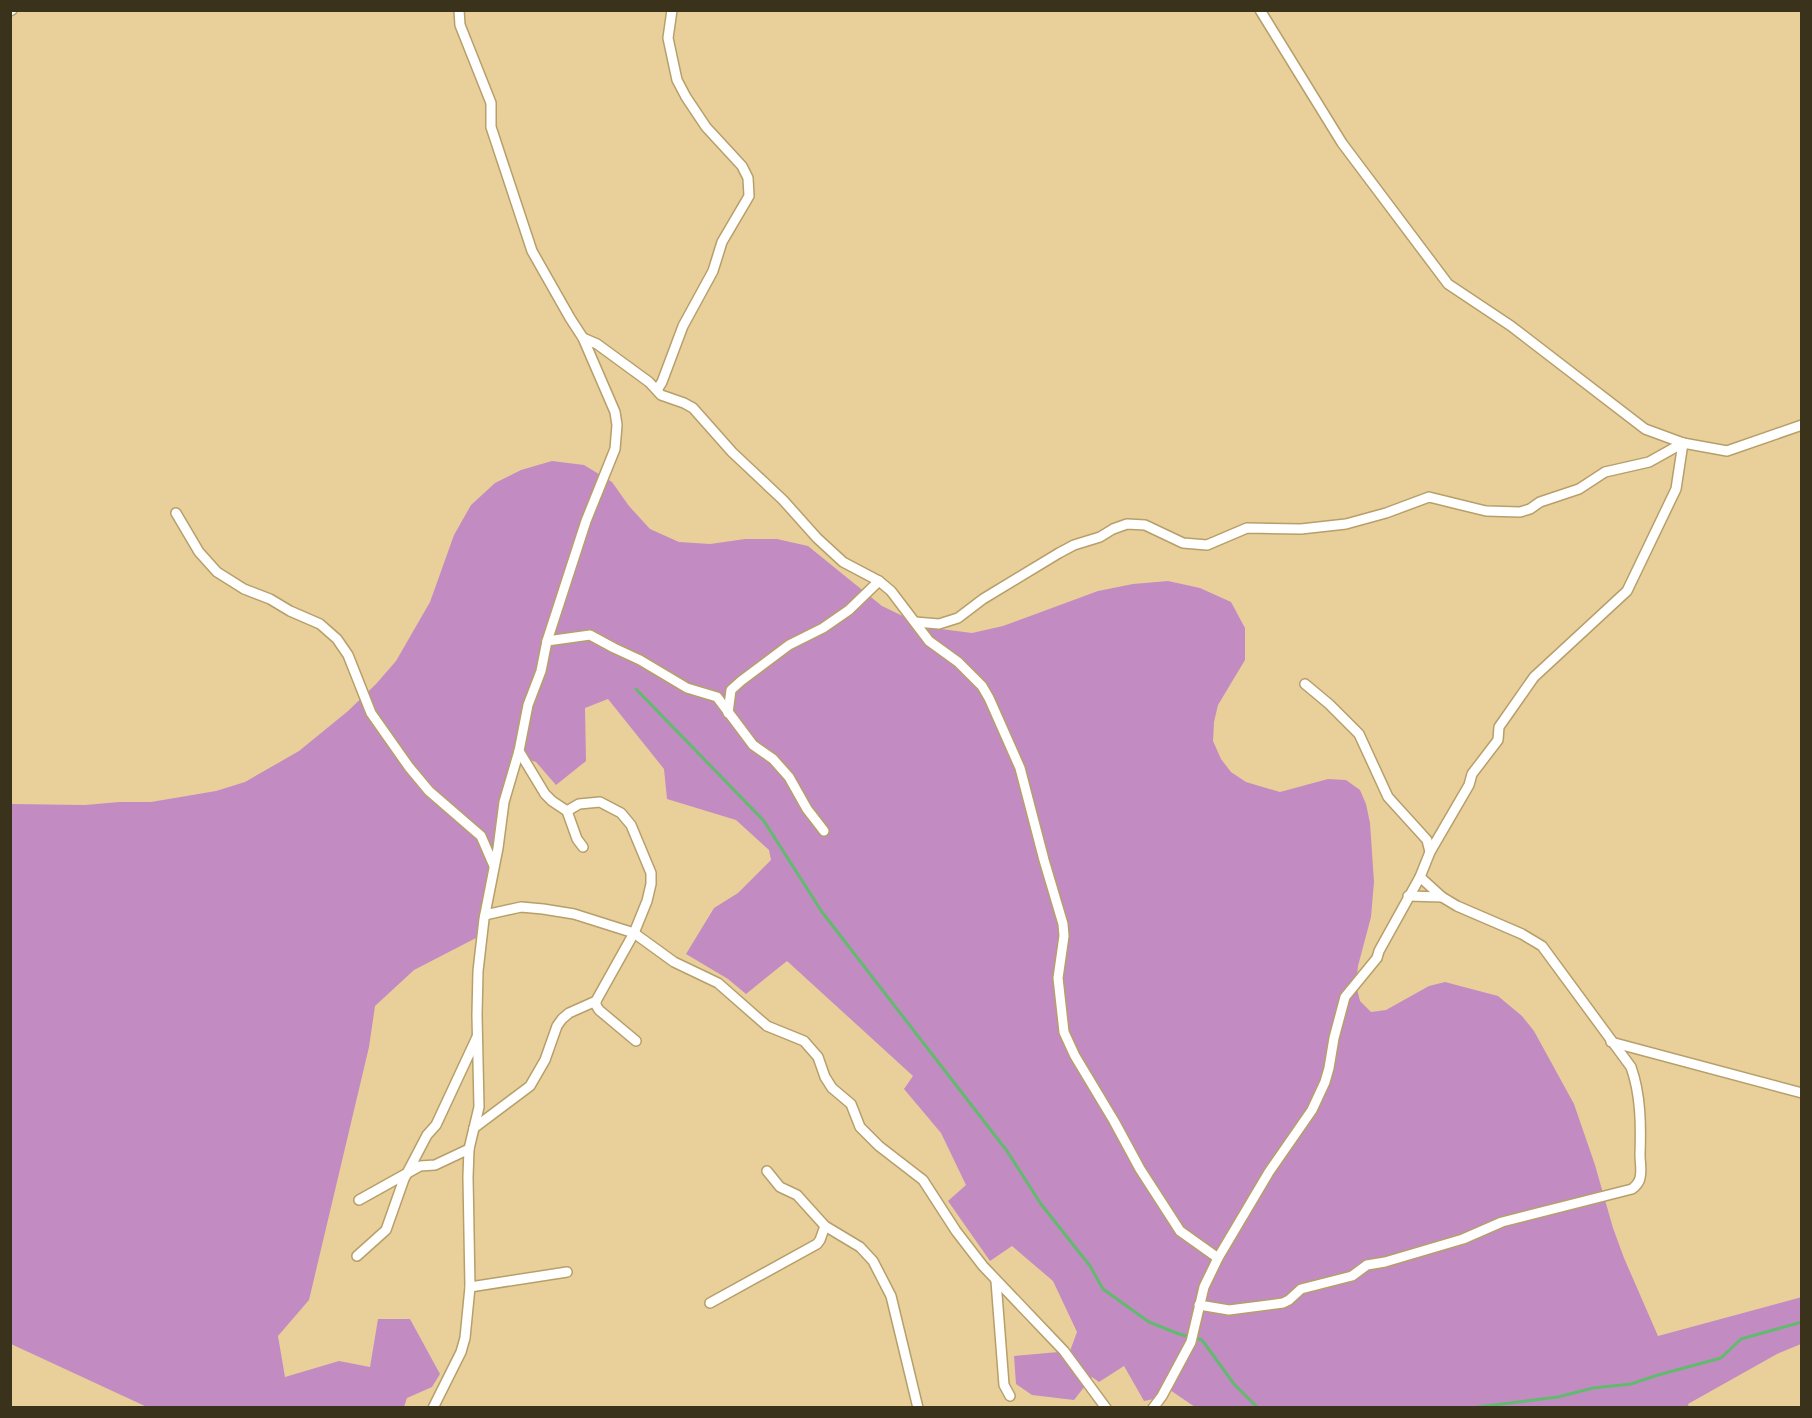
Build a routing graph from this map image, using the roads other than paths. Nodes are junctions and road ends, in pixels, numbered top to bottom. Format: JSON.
{"nodes":[{"id":1,"x":459,"y":10,"type":"edge"},
{"id":2,"x":672,"y":10,"type":"edge"},
{"id":3,"x":1260,"y":10,"type":"edge"},
{"id":4,"x":583,"y":338,"type":"junction"},
{"id":5,"x":657,"y":390,"type":"junction"},
{"id":6,"x":1802,"y":425,"type":"edge"},
{"id":7,"x":1683,"y":443,"type":"junction"},
{"id":8,"x":176,"y":513,"type":"dead end"},
{"id":9,"x":879,"y":581,"type":"junction"},
{"id":10,"x":915,"y":622,"type":"junction"},
{"id":11,"x":547,"y":641,"type":"junction"},
{"id":12,"x":1305,"y":684,"type":"dead end"},
{"id":13,"x":728,"y":712,"type":"junction"},
{"id":14,"x":519,"y":751,"type":"junction"},
{"id":15,"x":567,"y":811,"type":"junction"},
{"id":16,"x":824,"y":831,"type":"dead end"},
{"id":17,"x":583,"y":847,"type":"dead end"},
{"id":18,"x":1430,"y":852,"type":"junction"},
{"id":19,"x":494,"y":866,"type":"junction"},
{"id":20,"x":1420,"y":877,"type":"junction"},
{"id":21,"x":1408,"y":896,"type":"junction"},
{"id":22,"x":1442,"y":897,"type":"junction"},
{"id":23,"x":485,"y":915,"type":"junction"},
{"id":24,"x":634,"y":933,"type":"junction"},
{"id":25,"x":596,"y":1001,"type":"junction"},
{"id":26,"x":478,"y":1035,"type":"junction"},
{"id":27,"x":636,"y":1041,"type":"dead end"},
{"id":28,"x":1611,"y":1042,"type":"junction"},
{"id":29,"x":1802,"y":1094,"type":"edge"},
{"id":30,"x":474,"y":1128,"type":"junction"},
{"id":31,"x":469,"y":1149,"type":"junction"},
{"id":32,"x":767,"y":1172,"type":"dead end"},
{"id":33,"x":406,"y":1174,"type":"junction"},
{"id":34,"x":359,"y":1200,"type":"dead end"},
{"id":35,"x":825,"y":1226,"type":"junction"},
{"id":36,"x":357,"y":1256,"type":"dead end"},
{"id":37,"x":1218,"y":1258,"type":"junction"},
{"id":38,"x":567,"y":1272,"type":"dead end"},
{"id":39,"x":996,"y":1281,"type":"junction"},
{"id":40,"x":470,"y":1287,"type":"junction"},
{"id":41,"x":710,"y":1303,"type":"dead end"},
{"id":42,"x":1199,"y":1305,"type":"junction"},
{"id":43,"x":1010,"y":1396,"type":"dead end"},
{"id":44,"x":434,"y":1407,"type":"edge"},
{"id":45,"x":918,"y":1407,"type":"edge"},
{"id":46,"x":1106,"y":1407,"type":"edge"},
{"id":47,"x":1153,"y":1407,"type":"edge"}],
"edges":[{"from":1,"to":4,"type":"street"},
{"from":2,"to":5,"type":"street"},
{"from":3,"to":7,"type":"street"},
{"from":4,"to":5,"type":"street"},
{"from":4,"to":11,"type":"street"},
{"from":5,"to":9,"type":"street"},
{"from":6,"to":7,"type":"street"},
{"from":7,"to":10,"type":"street"},
{"from":7,"to":18,"type":"street"},
{"from":8,"to":19,"type":"street"},
{"from":9,"to":10,"type":"street"},
{"from":9,"to":13,"type":"street"},
{"from":10,"to":37,"type":"street"},
{"from":11,"to":13,"type":"street"},
{"from":11,"to":14,"type":"street"},
{"from":12,"to":18,"type":"street"},
{"from":13,"to":16,"type":"street"},
{"from":14,"to":15,"type":"street"},
{"from":14,"to":19,"type":"street"},
{"from":15,"to":17,"type":"street"},
{"from":15,"to":24,"type":"street"},
{"from":18,"to":20,"type":"street"},
{"from":19,"to":23,"type":"street"},
{"from":20,"to":21,"type":"street"},
{"from":20,"to":22,"type":"street"},
{"from":21,"to":22,"type":"street"},
{"from":21,"to":37,"type":"street"},
{"from":22,"to":28,"type":"street"},
{"from":23,"to":24,"type":"street"},
{"from":23,"to":26,"type":"street"},
{"from":24,"to":25,"type":"street"},
{"from":24,"to":39,"type":"street"},
{"from":25,"to":27,"type":"street"},
{"from":25,"to":30,"type":"street"},
{"from":26,"to":30,"type":"street"},
{"from":26,"to":33,"type":"street"},
{"from":28,"to":29,"type":"street"},
{"from":28,"to":42,"type":"street"},
{"from":30,"to":31,"type":"street"},
{"from":31,"to":33,"type":"street"},
{"from":31,"to":40,"type":"street"},
{"from":32,"to":35,"type":"street"},
{"from":33,"to":34,"type":"street"},
{"from":33,"to":36,"type":"street"},
{"from":35,"to":41,"type":"street"},
{"from":35,"to":45,"type":"street"},
{"from":37,"to":42,"type":"street"},
{"from":38,"to":40,"type":"street"},
{"from":39,"to":43,"type":"street"},
{"from":39,"to":46,"type":"street"},
{"from":40,"to":44,"type":"street"},
{"from":42,"to":47,"type":"street"}]}
